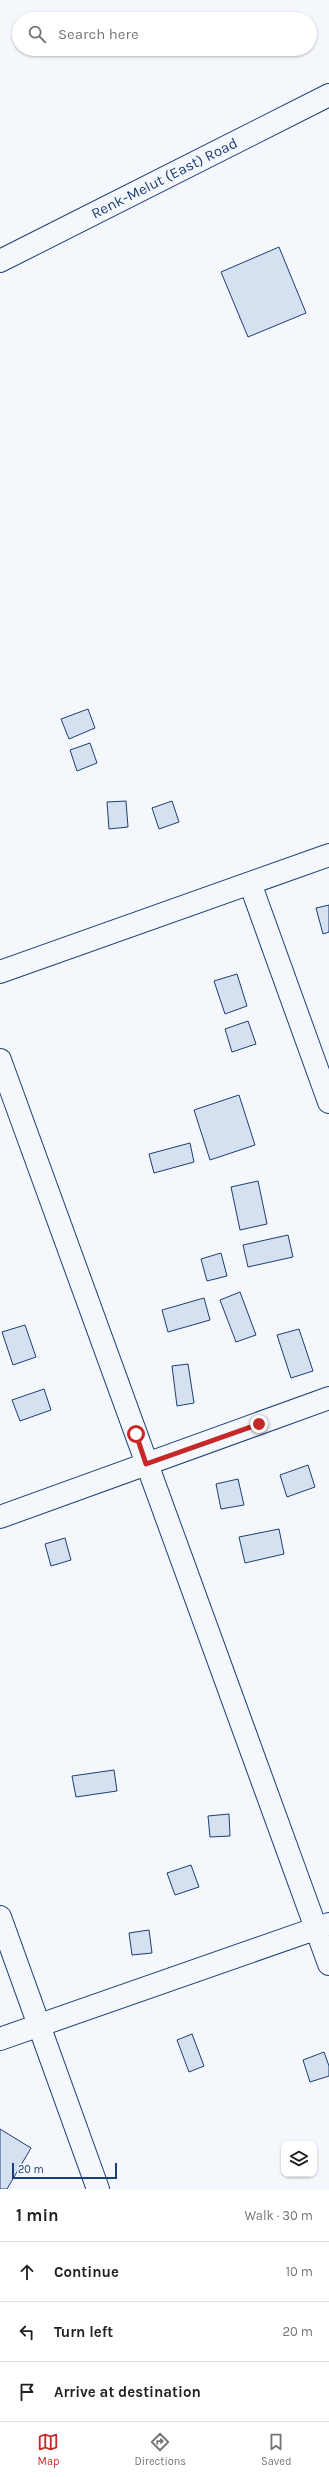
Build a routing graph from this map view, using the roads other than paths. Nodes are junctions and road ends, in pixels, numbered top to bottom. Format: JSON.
{"nodes":[{"id":1,"x":329,"y":95,"type":"edge"},
{"id":2,"x":0,"y":261,"type":"edge"},
{"id":3,"x":329,"y":855,"type":"edge"},
{"id":4,"x":250,"y":883,"type":"junction"},
{"id":5,"x":0,"y":972,"type":"edge"},
{"id":6,"x":0,"y":1060,"type":"edge"},
{"id":7,"x":329,"y":1102,"type":"edge"},
{"id":8,"x":329,"y":1398,"type":"edge"},
{"id":9,"x":146,"y":1464,"type":"junction"},
{"id":10,"x":0,"y":1517,"type":"edge"},
{"id":11,"x":0,"y":1917,"type":"edge"},
{"id":12,"x":323,"y":1926,"type":"edge"},
{"id":13,"x":329,"y":1964,"type":"edge"},
{"id":14,"x":40,"y":2025,"type":"junction"},
{"id":15,"x":0,"y":2039,"type":"edge"},
{"id":16,"x":98,"y":2189,"type":"edge"}],
"edges":[{"from":1,"to":2,"type":"street","name":"Renk-Melut (East) Road"},
{"from":3,"to":4,"type":"street"},
{"from":4,"to":5,"type":"street"},
{"from":4,"to":7,"type":"street"},
{"from":6,"to":9,"type":"street"},
{"from":8,"to":9,"type":"street"},
{"from":9,"to":10,"type":"street"},
{"from":9,"to":12,"type":"street"},
{"from":11,"to":14,"type":"street"},
{"from":12,"to":13,"type":"street"},
{"from":12,"to":14,"type":"street"},
{"from":14,"to":15,"type":"street"},
{"from":14,"to":16,"type":"street"}]}
